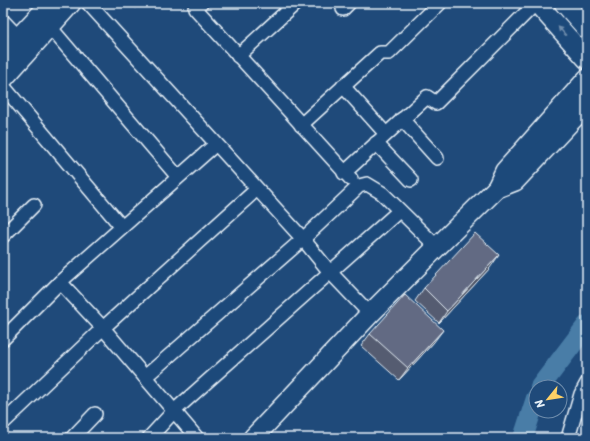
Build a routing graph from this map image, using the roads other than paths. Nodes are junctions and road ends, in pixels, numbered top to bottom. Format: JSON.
{"nodes":[{"id":1,"x":50,"y":3,"type":"edge"},
{"id":2,"x":71,"y":3,"type":"edge"},
{"id":3,"x":88,"y":3,"type":"edge"},
{"id":4,"x":201,"y":3,"type":"edge"},
{"id":5,"x":296,"y":3,"type":"edge"},
{"id":6,"x":440,"y":3,"type":"edge"},
{"id":7,"x":536,"y":3,"type":"edge"},
{"id":8,"x":564,"y":3,"type":"edge"},
{"id":9,"x":3,"y":21,"type":"edge"},
{"id":10,"x":50,"y":27,"type":"junction"},
{"id":11,"x":587,"y":29,"type":"edge"},
{"id":12,"x":24,"y":42,"type":"junction"},
{"id":13,"x":3,"y":54,"type":"edge"},
{"id":14,"x":238,"y":56,"type":"junction"},
{"id":15,"x":587,"y":59,"type":"edge"},
{"id":16,"x":3,"y":79,"type":"edge"},
{"id":17,"x":587,"y":79,"type":"edge"},
{"id":18,"x":3,"y":86,"type":"edge"},
{"id":19,"x":343,"y":86,"type":"junction"},
{"id":20,"x":587,"y":104,"type":"edge"},
{"id":21,"x":402,"y":119,"type":"junction"},
{"id":22,"x":301,"y":125,"type":"junction"},
{"id":23,"x":381,"y":138,"type":"junction"},
{"id":24,"x":216,"y":144,"type":"junction"},
{"id":25,"x":437,"y":158,"type":"dead end"},
{"id":26,"x":344,"y":173,"type":"junction"},
{"id":27,"x":178,"y":177,"type":"junction"},
{"id":28,"x":411,"y":180,"type":"dead end"},
{"id":29,"x":359,"y":186,"type":"junction"},
{"id":30,"x":497,"y":188,"type":"junction"},
{"id":31,"x":257,"y":189,"type":"junction"},
{"id":32,"x":34,"y":205,"type":"dead end"},
{"id":33,"x":399,"y":211,"type":"junction"},
{"id":34,"x":121,"y":226,"type":"junction"},
{"id":35,"x":3,"y":236,"type":"edge"},
{"id":36,"x":303,"y":239,"type":"junction"},
{"id":37,"x":437,"y":247,"type":"junction"},
{"id":38,"x":329,"y":271,"type":"junction"},
{"id":39,"x":60,"y":282,"type":"junction"},
{"id":40,"x":370,"y":314,"type":"junction"},
{"id":41,"x":103,"y":328,"type":"junction"},
{"id":42,"x":3,"y":339,"type":"edge"},
{"id":43,"x":145,"y":377,"type":"junction"},
{"id":44,"x":587,"y":383,"type":"edge"},
{"id":45,"x":174,"y":411,"type":"junction"},
{"id":46,"x":95,"y":414,"type":"dead end"},
{"id":47,"x":3,"y":423,"type":"edge"},
{"id":48,"x":72,"y":438,"type":"edge"},
{"id":49,"x":149,"y":438,"type":"edge"},
{"id":50,"x":197,"y":438,"type":"edge"},
{"id":51,"x":253,"y":438,"type":"edge"},
{"id":52,"x":568,"y":438,"type":"edge"}],
"edges":[{"from":1,"to":12,"type":"street"},
{"from":2,"to":10,"type":"street"},
{"from":3,"to":24,"type":"street"},
{"from":4,"to":14,"type":"street"},
{"from":5,"to":14,"type":"street"},
{"from":6,"to":19,"type":"street"},
{"from":15,"to":7,"type":"street","one_way":true},
{"from":7,"to":21,"type":"street"},
{"from":8,"to":11,"type":"street"},
{"from":9,"to":12,"type":"street"},
{"from":10,"to":12,"type":"street"},
{"from":10,"to":27,"type":"street"},
{"from":12,"to":13,"type":"street"},
{"from":12,"to":16,"type":"street"},
{"from":14,"to":22,"type":"street"},
{"from":17,"to":30,"type":"street"},
{"from":18,"to":34,"type":"street"},
{"from":19,"to":22,"type":"street"},
{"from":19,"to":23,"type":"street"},
{"from":20,"to":30,"type":"street"},
{"from":21,"to":23,"type":"street"},
{"from":21,"to":25,"type":"street"},
{"from":22,"to":26,"type":"street"},
{"from":23,"to":26,"type":"street"},
{"from":23,"to":28,"type":"street"},
{"from":24,"to":27,"type":"street"},
{"from":24,"to":31,"type":"street"},
{"from":26,"to":29,"type":"street"},
{"from":27,"to":34,"type":"street"},
{"from":29,"to":33,"type":"street"},
{"from":29,"to":36,"type":"street"},
{"from":30,"to":37,"type":"street"},
{"from":31,"to":36,"type":"street"},
{"from":31,"to":41,"type":"street"},
{"from":32,"to":35,"type":"street"},
{"from":33,"to":37,"type":"street"},
{"from":33,"to":38,"type":"street"},
{"from":34,"to":39,"type":"street"},
{"from":36,"to":38,"type":"street"},
{"from":36,"to":43,"type":"street"},
{"from":37,"to":40,"type":"street"},
{"from":38,"to":40,"type":"street"},
{"from":38,"to":45,"type":"street"},
{"from":39,"to":41,"type":"street"},
{"from":39,"to":42,"type":"street"},
{"from":40,"to":51,"type":"street"},
{"from":41,"to":43,"type":"street"},
{"from":41,"to":47,"type":"street"},
{"from":43,"to":45,"type":"street"},
{"from":44,"to":52,"type":"street"},
{"from":45,"to":49,"type":"street"},
{"from":45,"to":50,"type":"street"},
{"from":46,"to":48,"type":"street"}]}
